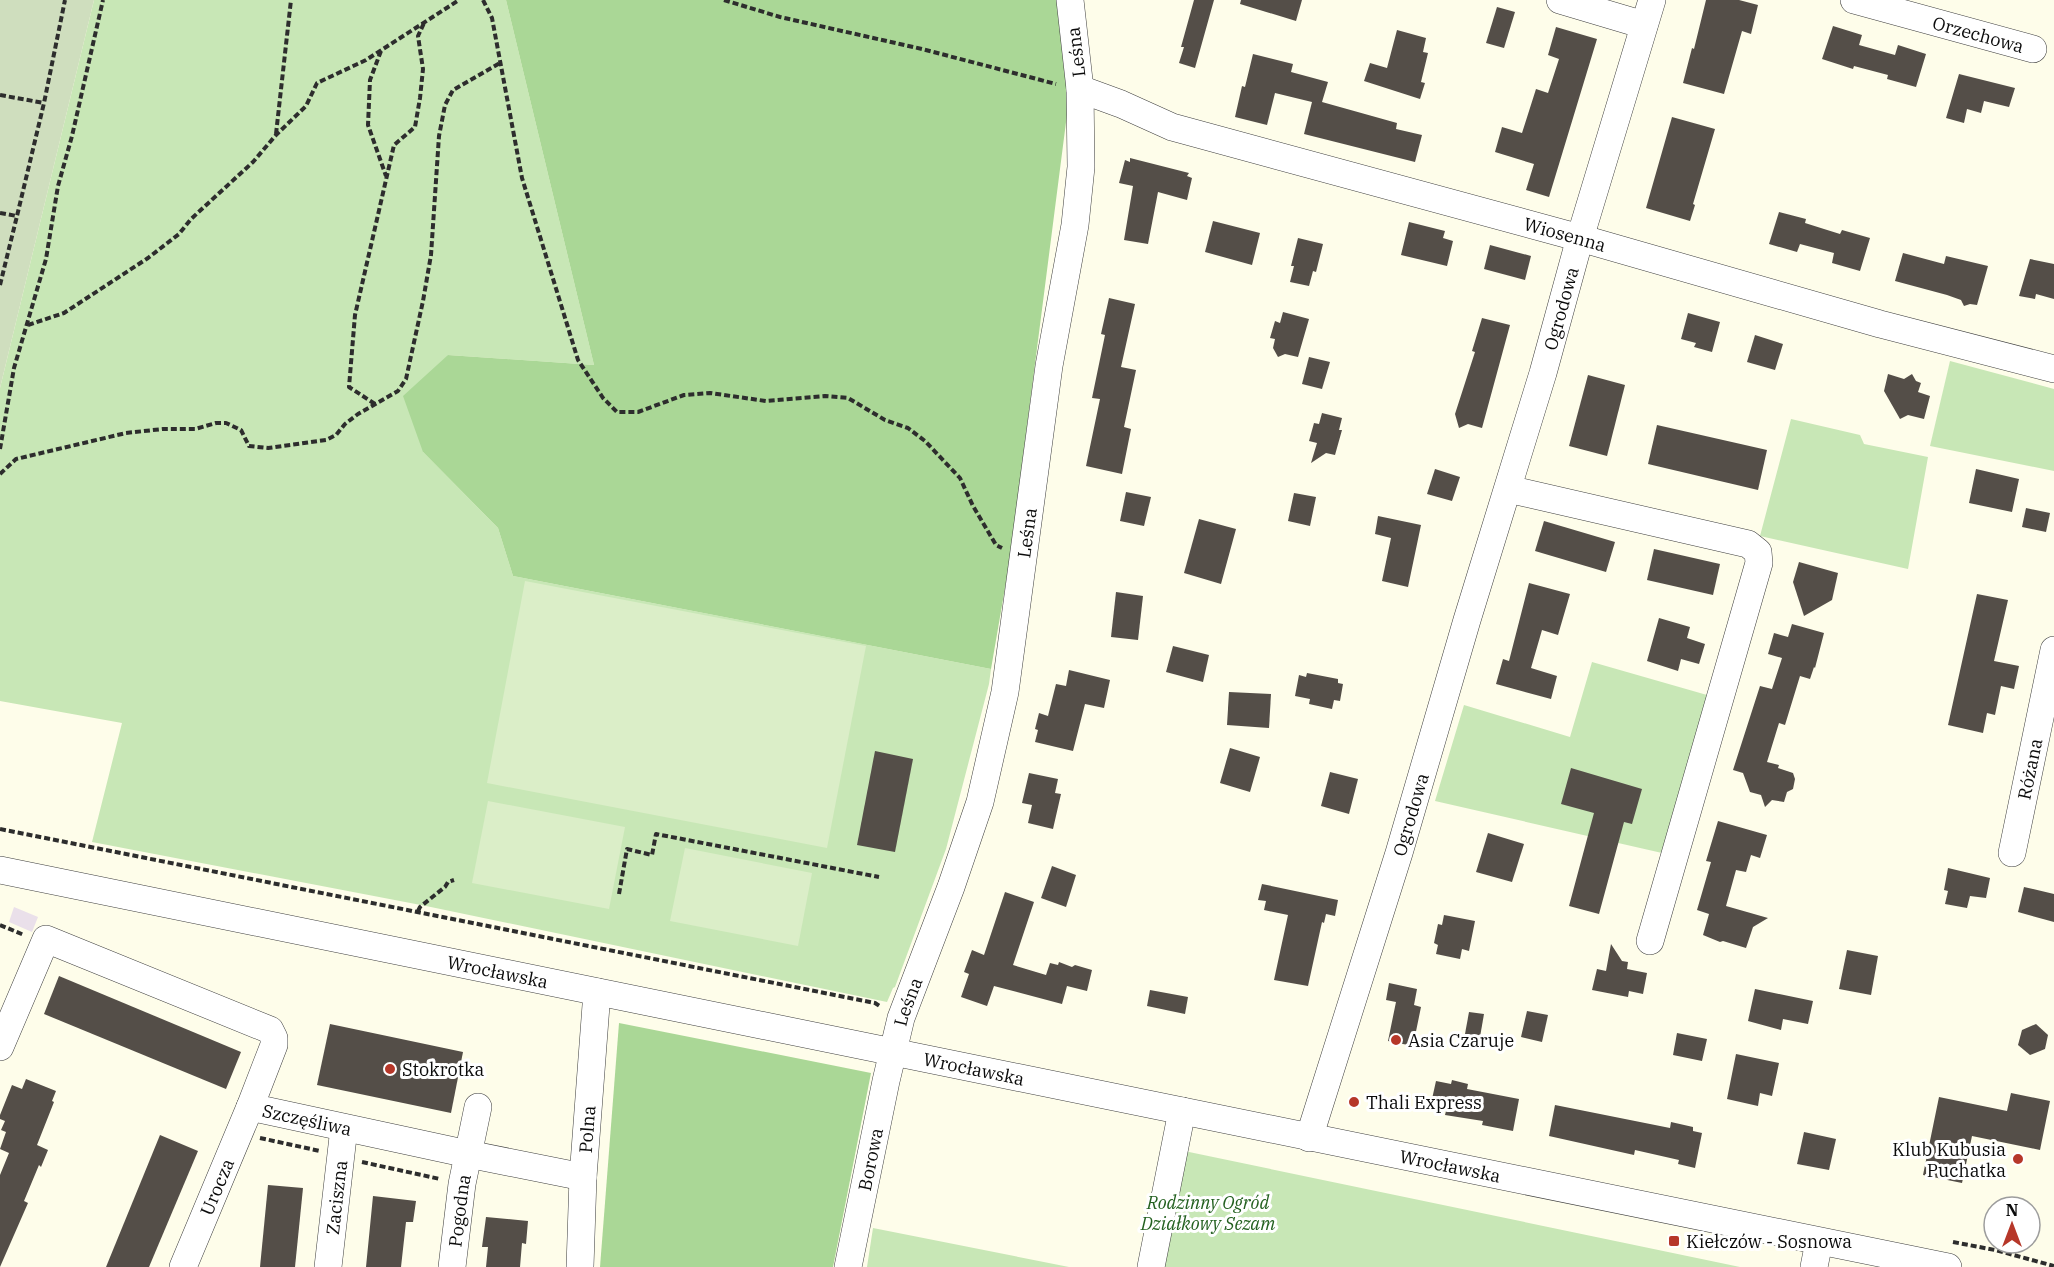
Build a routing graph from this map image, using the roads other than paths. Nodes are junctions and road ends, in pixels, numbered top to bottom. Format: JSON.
{"nodes":[{"id":1,"x":1070,"y":0,"type":"edge"},
{"id":2,"x":1560,"y":0,"type":"edge"},
{"id":3,"x":1854,"y":0,"type":"edge"},
{"id":4,"x":1648,"y":12,"type":"edge"},
{"id":5,"x":2033,"y":49,"type":"dead end"},
{"id":6,"x":1080,"y":89,"type":"junction"},
{"id":7,"x":1580,"y":237,"type":"junction"},
{"id":8,"x":2054,"y":369,"type":"edge"},
{"id":9,"x":1508,"y":489,"type":"junction"},
{"id":10,"x":2054,"y":650,"type":"edge"},
{"id":11,"x":2012,"y":853,"type":"dead end"},
{"id":12,"x":0,"y":870,"type":"edge"},
{"id":13,"x":1650,"y":941,"type":"dead end"},
{"id":14,"x":597,"y":992,"type":"junction"},
{"id":15,"x":0,"y":1047,"type":"edge"},
{"id":16,"x":893,"y":1052,"type":"junction"},
{"id":17,"x":249,"y":1107,"type":"junction"},
{"id":18,"x":478,"y":1107,"type":"dead end"},
{"id":19,"x":1182,"y":1111,"type":"junction"},
{"id":20,"x":344,"y":1128,"type":"junction"},
{"id":21,"x":1309,"y":1138,"type":"junction"},
{"id":22,"x":468,"y":1154,"type":"junction"},
{"id":23,"x":583,"y":1177,"type":"junction"},
{"id":24,"x":1817,"y":1254,"type":"edge"},
{"id":25,"x":183,"y":1267,"type":"edge"},
{"id":26,"x":328,"y":1267,"type":"edge"},
{"id":27,"x":452,"y":1267,"type":"edge"},
{"id":28,"x":580,"y":1267,"type":"edge"},
{"id":29,"x":848,"y":1267,"type":"edge"},
{"id":30,"x":1151,"y":1267,"type":"edge"},
{"id":31,"x":1948,"y":1267,"type":"edge"}],
"edges":[{"from":1,"to":6,"type":"street","name":"Leśna"},
{"from":2,"to":4,"type":"street","name":"Ogrodowa"},
{"from":3,"to":5,"type":"street","name":"Orzechowa"},
{"from":4,"to":7,"type":"street","name":"Ogrodowa"},
{"from":6,"to":7,"type":"street","name":"Wiosenna"},
{"from":6,"to":16,"type":"street","name":"Leśna"},
{"from":7,"to":8,"type":"street","name":"Wiosenna"},
{"from":7,"to":9,"type":"street","name":"Ogrodowa"},
{"from":9,"to":13,"type":"street"},
{"from":9,"to":21,"type":"street","name":"Ogrodowa"},
{"from":10,"to":11,"type":"street","name":"Różana"},
{"from":12,"to":14,"type":"street","name":"Wrocławska"},
{"from":14,"to":16,"type":"street","name":"Wrocławska"},
{"from":14,"to":23,"type":"street","name":"Polna"},
{"from":15,"to":17,"type":"street","name":"Szczęśliwa"},
{"from":16,"to":19,"type":"street","name":"Wrocławska"},
{"from":16,"to":29,"type":"street","name":"Borowa"},
{"from":17,"to":20,"type":"street","name":"Szczęśliwa"},
{"from":17,"to":25,"type":"street","name":"Urocza"},
{"from":18,"to":22,"type":"street","name":"Pogodna"},
{"from":19,"to":21,"type":"street","name":"Wrocławska"},
{"from":19,"to":30,"type":"street"},
{"from":20,"to":22,"type":"street","name":"Szczęśliwa"},
{"from":20,"to":26,"type":"street","name":"Zaciszna"},
{"from":21,"to":24,"type":"street","name":"Wrocławska"},
{"from":22,"to":23,"type":"street","name":"Szczęśliwa"},
{"from":22,"to":27,"type":"street","name":"Pogodna"},
{"from":23,"to":28,"type":"street","name":"Polna"},
{"from":24,"to":31,"type":"street","name":"Wrocławska"}]}
